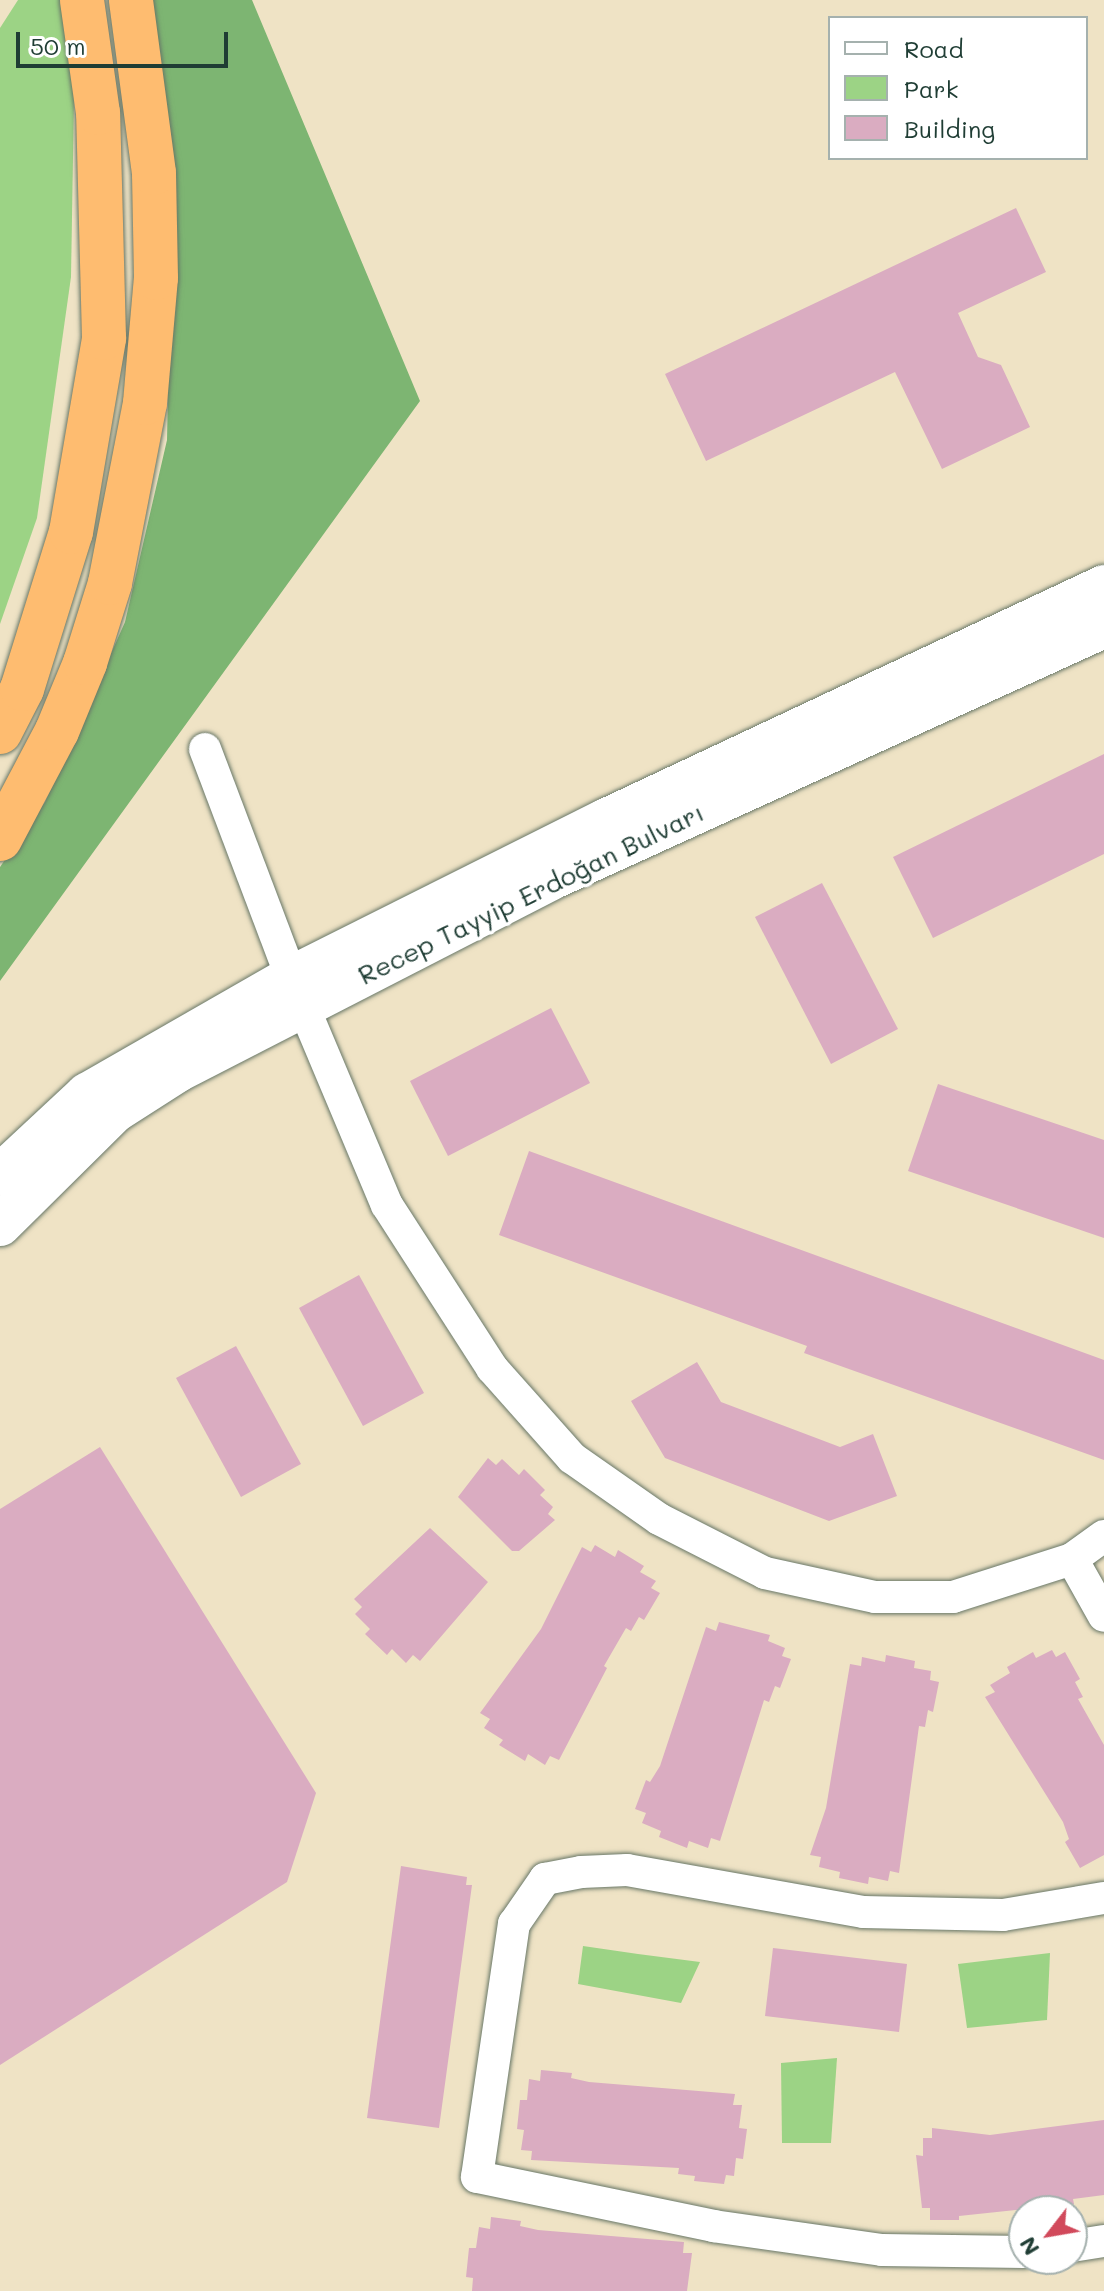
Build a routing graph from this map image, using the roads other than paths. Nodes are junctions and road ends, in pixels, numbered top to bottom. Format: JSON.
{"nodes":[{"id":1,"x":82,"y":0,"type":"edge"},
{"id":2,"x":131,"y":0,"type":"edge"},
{"id":3,"x":1104,"y":586,"type":"edge"},
{"id":4,"x":1104,"y":627,"type":"edge"},
{"id":5,"x":0,"y":732,"type":"edge"},
{"id":6,"x":205,"y":749,"type":"dead end"},
{"id":7,"x":0,"y":839,"type":"edge"},
{"id":8,"x":297,"y":992,"type":"junction"},
{"id":9,"x":0,"y":1175,"type":"edge"},
{"id":10,"x":0,"y":1225,"type":"edge"},
{"id":11,"x":1104,"y":1536,"type":"edge"},
{"id":12,"x":1072,"y":1559,"type":"junction"},
{"id":13,"x":1104,"y":1616,"type":"edge"},
{"id":14,"x":1104,"y":1898,"type":"edge"},
{"id":15,"x":1008,"y":2252,"type":"edge"}],
"edges":[{"from":1,"to":5,"type":"highway"},
{"from":2,"to":7,"type":"highway"},
{"from":3,"to":8,"type":"street","name":"Recep Tayyip Erdoğan Bulvarı"},
{"from":4,"to":8,"type":"street","name":"Recep Tayyip Erdoğan Bulvarı"},
{"from":6,"to":8,"type":"street"},
{"from":8,"to":9,"type":"street","name":"Recep Tayyip Erdoğan Bulvarı"},
{"from":8,"to":10,"type":"street","name":"Recep Tayyip Erdoğan Bulvarı"},
{"from":8,"to":12,"type":"street"},
{"from":11,"to":12,"type":"street"},
{"from":12,"to":13,"type":"street"},
{"from":14,"to":15,"type":"street"}]}
